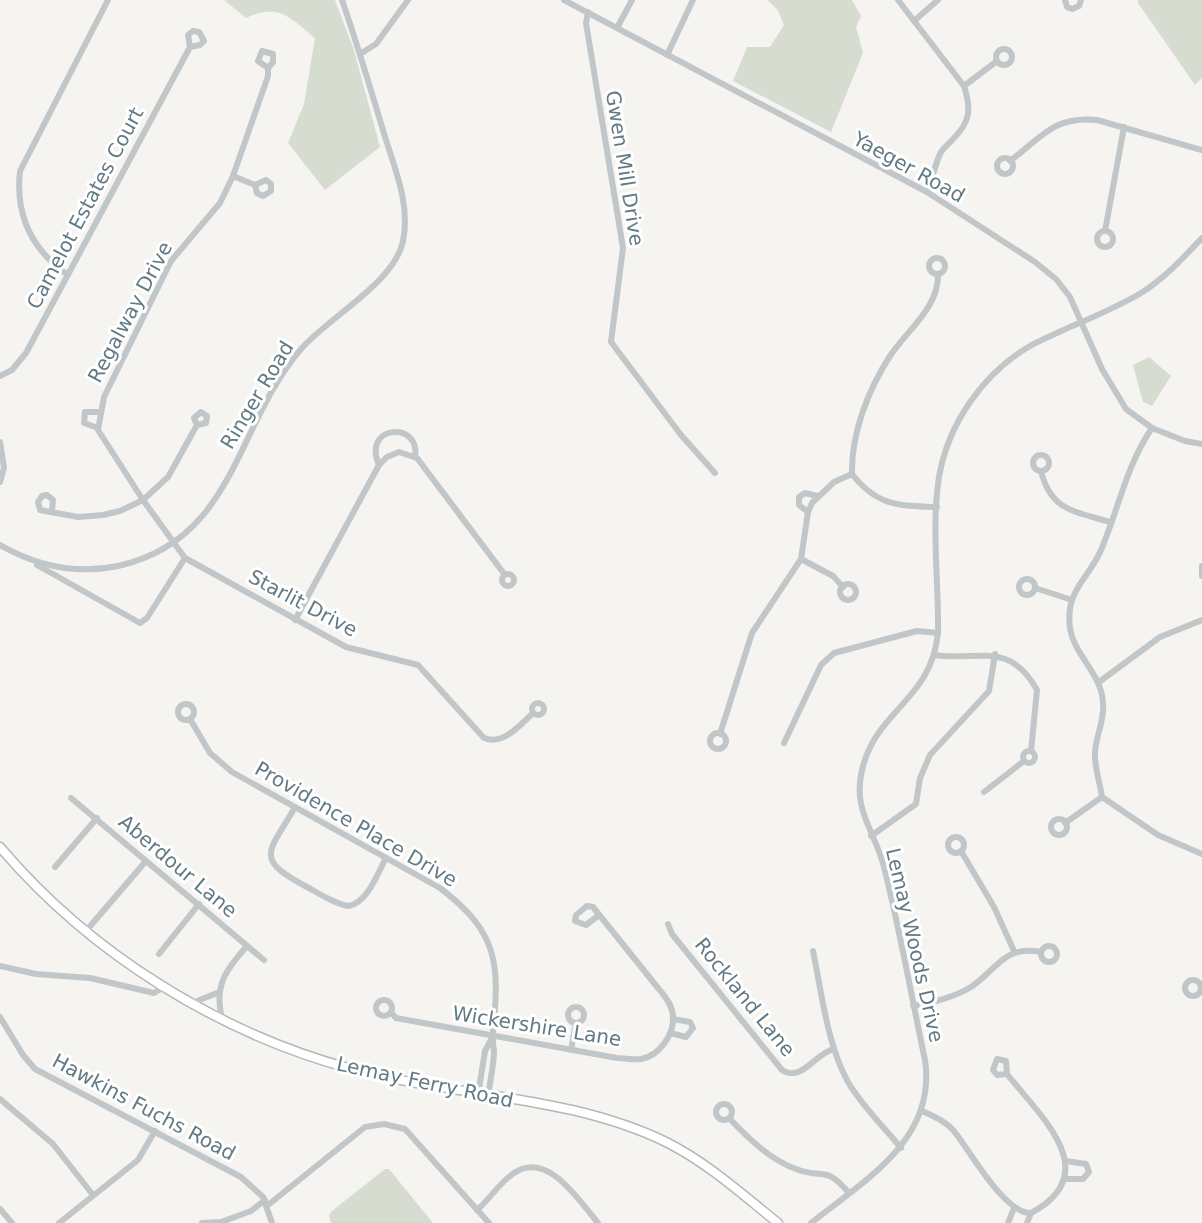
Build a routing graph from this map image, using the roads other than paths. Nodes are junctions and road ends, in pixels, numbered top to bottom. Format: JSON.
{"nodes":[{"id":1,"x":108,"y":0,"type":"edge"},
{"id":2,"x":342,"y":0,"type":"edge"},
{"id":3,"x":408,"y":0,"type":"edge"},
{"id":4,"x":564,"y":0,"type":"edge"},
{"id":5,"x":632,"y":0,"type":"edge"},
{"id":6,"x":693,"y":0,"type":"edge"},
{"id":7,"x":898,"y":0,"type":"edge"},
{"id":8,"x":938,"y":0,"type":"edge"},
{"id":9,"x":1065,"y":0,"type":"edge"},
{"id":10,"x":1081,"y":0,"type":"edge"},
{"id":11,"x":588,"y":12,"type":"junction"},
{"id":12,"x":914,"y":21,"type":"junction"},
{"id":13,"x":617,"y":28,"type":"junction"},
{"id":14,"x":190,"y":47,"type":"dead end"},
{"id":15,"x":360,"y":54,"type":"junction"},
{"id":16,"x":668,"y":55,"type":"junction"},
{"id":17,"x":998,"y":62,"type":"dead end"},
{"id":18,"x":268,"y":68,"type":"dead end"},
{"id":19,"x":964,"y":86,"type":"junction"},
{"id":20,"x":1124,"y":127,"type":"junction"},
{"id":21,"x":1202,"y":150,"type":"edge"},
{"id":22,"x":1011,"y":161,"type":"dead end"},
{"id":23,"x":233,"y":176,"type":"junction"},
{"id":24,"x":255,"y":185,"type":"dead end"},
{"id":25,"x":927,"y":192,"type":"junction"},
{"id":26,"x":1105,"y":231,"type":"dead end"},
{"id":27,"x":1202,"y":238,"type":"edge"},
{"id":28,"x":938,"y":274,"type":"dead end"},
{"id":29,"x":68,"y":275,"type":"junction"},
{"id":30,"x":1082,"y":322,"type":"junction"},
{"id":31,"x":0,"y":376,"type":"edge"},
{"id":32,"x":99,"y":412,"type":"junction"},
{"id":33,"x":197,"y":425,"type":"dead end"},
{"id":34,"x":98,"y":428,"type":"junction"},
{"id":35,"x":1152,"y":428,"type":"junction"},
{"id":36,"x":0,"y":442,"type":"edge"},
{"id":37,"x":1202,"y":444,"type":"edge"},
{"id":38,"x":415,"y":457,"type":"junction"},
{"id":39,"x":379,"y":465,"type":"junction"},
{"id":40,"x":1041,"y":471,"type":"dead end"},
{"id":41,"x":715,"y":473,"type":"dead end"},
{"id":42,"x":852,"y":474,"type":"junction"},
{"id":43,"x":0,"y":482,"type":"edge"},
{"id":44,"x":817,"y":496,"type":"junction"},
{"id":45,"x":143,"y":500,"type":"junction"},
{"id":46,"x":937,"y":507,"type":"junction"},
{"id":47,"x":52,"y":511,"type":"dead end"},
{"id":48,"x":808,"y":512,"type":"junction"},
{"id":49,"x":1110,"y":522,"type":"junction"},
{"id":50,"x":173,"y":543,"type":"junction"},
{"id":51,"x":0,"y":545,"type":"edge"},
{"id":52,"x":185,"y":558,"type":"junction"},
{"id":53,"x":801,"y":559,"type":"junction"},
{"id":54,"x":32,"y":561,"type":"junction"},
{"id":55,"x":1202,"y":566,"type":"edge"},
{"id":56,"x":505,"y":575,"type":"dead end"},
{"id":57,"x":1202,"y":576,"type":"edge"},
{"id":58,"x":843,"y":587,"type":"dead end"},
{"id":59,"x":1035,"y":588,"type":"dead end"},
{"id":60,"x":1072,"y":600,"type":"junction"},
{"id":61,"x":295,"y":620,"type":"junction"},
{"id":62,"x":1202,"y":620,"type":"edge"},
{"id":63,"x":938,"y":633,"type":"junction"},
{"id":64,"x":995,"y":654,"type":"junction"},
{"id":65,"x":934,"y":655,"type":"junction"},
{"id":66,"x":1100,"y":682,"type":"junction"},
{"id":67,"x":533,"y":713,"type":"dead end"},
{"id":68,"x":190,"y":719,"type":"dead end"},
{"id":69,"x":720,"y":734,"type":"dead end"},
{"id":70,"x":784,"y":743,"type":"dead end"},
{"id":71,"x":984,"y":792,"type":"dead end"},
{"id":72,"x":1102,"y":797,"type":"junction"},
{"id":73,"x":71,"y":798,"type":"dead end"},
{"id":74,"x":294,"y":808,"type":"junction"},
{"id":75,"x":97,"y":818,"type":"junction"},
{"id":76,"x":1065,"y":823,"type":"dead end"},
{"id":77,"x":871,"y":836,"type":"junction"},
{"id":78,"x":0,"y":847,"type":"edge"},
{"id":79,"x":961,"y":851,"type":"dead end"},
{"id":80,"x":1202,"y":854,"type":"edge"},
{"id":81,"x":386,"y":858,"type":"junction"},
{"id":82,"x":147,"y":861,"type":"junction"},
{"id":83,"x":55,"y":867,"type":"dead end"},
{"id":84,"x":199,"y":904,"type":"junction"},
{"id":85,"x":599,"y":915,"type":"dead end"},
{"id":86,"x":668,"y":924,"type":"dead end"},
{"id":87,"x":86,"y":931,"type":"junction"},
{"id":88,"x":246,"y":947,"type":"junction"},
{"id":89,"x":813,"y":951,"type":"dead end"},
{"id":90,"x":1014,"y":951,"type":"junction"},
{"id":91,"x":1041,"y":952,"type":"dead end"},
{"id":92,"x":159,"y":954,"type":"dead end"},
{"id":93,"x":264,"y":960,"type":"dead end"},
{"id":94,"x":0,"y":966,"type":"edge"},
{"id":95,"x":164,"y":987,"type":"junction"},
{"id":96,"x":217,"y":993,"type":"junction"},
{"id":97,"x":192,"y":1003,"type":"junction"},
{"id":98,"x":913,"y":1006,"type":"junction"},
{"id":99,"x":391,"y":1012,"type":"dead end"},
{"id":100,"x":0,"y":1017,"type":"edge"},
{"id":101,"x":222,"y":1019,"type":"junction"},
{"id":102,"x":673,"y":1019,"type":"junction"},
{"id":103,"x":576,"y":1023,"type":"dead end"},
{"id":104,"x":670,"y":1033,"type":"junction"},
{"id":105,"x":492,"y":1038,"type":"junction"},
{"id":106,"x":834,"y":1048,"type":"junction"},
{"id":107,"x":571,"y":1050,"type":"junction"},
{"id":108,"x":1007,"y":1074,"type":"dead end"},
{"id":109,"x":483,"y":1096,"type":"junction"},
{"id":110,"x":0,"y":1099,"type":"edge"},
{"id":111,"x":922,"y":1111,"type":"junction"},
{"id":112,"x":729,"y":1118,"type":"dead end"},
{"id":113,"x":155,"y":1131,"type":"junction"},
{"id":114,"x":901,"y":1148,"type":"junction"},
{"id":115,"x":1066,"y":1161,"type":"junction"},
{"id":116,"x":1065,"y":1179,"type":"junction"},
{"id":117,"x":849,"y":1192,"type":"junction"},
{"id":118,"x":93,"y":1194,"type":"junction"},
{"id":119,"x":266,"y":1202,"type":"junction"},
{"id":120,"x":1014,"y":1208,"type":"junction"},
{"id":121,"x":0,"y":1209,"type":"edge"},
{"id":122,"x":477,"y":1210,"type":"junction"},
{"id":123,"x":1031,"y":1213,"type":"junction"},
{"id":124,"x":12,"y":1223,"type":"edge"},
{"id":125,"x":59,"y":1223,"type":"edge"},
{"id":126,"x":202,"y":1223,"type":"edge"},
{"id":127,"x":272,"y":1223,"type":"edge"},
{"id":128,"x":489,"y":1223,"type":"edge"},
{"id":129,"x":598,"y":1223,"type":"edge"},
{"id":130,"x":778,"y":1223,"type":"edge"},
{"id":131,"x":811,"y":1223,"type":"edge"},
{"id":132,"x":1008,"y":1223,"type":"edge"},
{"id":133,"x":1027,"y":1223,"type":"edge"}],
"edges":[{"from":1,"to":29,"type":"street"},
{"from":2,"to":15,"type":"street","name":"Ringer Road"},
{"from":3,"to":15,"type":"street"},
{"from":4,"to":11,"type":"street","name":"Yaeger Road"},
{"from":5,"to":13,"type":"street"},
{"from":6,"to":16,"type":"street"},
{"from":7,"to":12,"type":"street"},
{"from":8,"to":12,"type":"street"},
{"from":9,"to":10,"type":"street"},
{"from":11,"to":13,"type":"street","name":"Yaeger Road"},
{"from":11,"to":41,"type":"street","name":"Gwen Mill Drive"},
{"from":12,"to":19,"type":"street"},
{"from":13,"to":16,"type":"street","name":"Yaeger Road"},
{"from":14,"to":29,"type":"street","name":"Camelot Estates Court"},
{"from":15,"to":50,"type":"street","name":"Ringer Road"},
{"from":16,"to":25,"type":"street","name":"Yaeger Road"},
{"from":17,"to":19,"type":"street"},
{"from":18,"to":23,"type":"street","name":"Regalway Drive"},
{"from":19,"to":25,"type":"street"},
{"from":20,"to":21,"type":"street"},
{"from":20,"to":22,"type":"street"},
{"from":20,"to":26,"type":"street"},
{"from":23,"to":24,"type":"street"},
{"from":23,"to":32,"type":"street","name":"Regalway Drive"},
{"from":25,"to":30,"type":"street","name":"Yaeger Road"},
{"from":27,"to":30,"type":"street"},
{"from":28,"to":42,"type":"street"},
{"from":29,"to":31,"type":"street","name":"Camelot Estates Court"},
{"from":30,"to":35,"type":"street","name":"Yaeger Road"},
{"from":30,"to":46,"type":"street","name":"Lemay Woods Drive"},
{"from":32,"to":34,"type":"street","name":"Regalway Drive"},
{"from":32,"to":34,"type":"street","name":"Regalway Drive"},
{"from":33,"to":45,"type":"street"},
{"from":34,"to":45,"type":"street","name":"Regalway Drive"},
{"from":35,"to":37,"type":"street","name":"Yaeger Road"},
{"from":35,"to":49,"type":"street"},
{"from":36,"to":43,"type":"street"},
{"from":38,"to":39,"type":"street"},
{"from":38,"to":39,"type":"street"},
{"from":38,"to":56,"type":"street"},
{"from":39,"to":61,"type":"street"},
{"from":40,"to":49,"type":"street"},
{"from":42,"to":44,"type":"street"},
{"from":42,"to":46,"type":"street"},
{"from":44,"to":48,"type":"street"},
{"from":44,"to":48,"type":"street"},
{"from":45,"to":47,"type":"street"},
{"from":45,"to":50,"type":"street","name":"Regalway Drive"},
{"from":46,"to":63,"type":"street","name":"Lemay Woods Drive"},
{"from":48,"to":53,"type":"street"},
{"from":49,"to":60,"type":"street"},
{"from":50,"to":52,"type":"street","name":"Starlit Drive"},
{"from":50,"to":54,"type":"street","name":"Ringer Road"},
{"from":51,"to":54,"type":"street","name":"Ringer Road"},
{"from":52,"to":54,"type":"street"},
{"from":52,"to":61,"type":"street","name":"Starlit Drive"},
{"from":53,"to":58,"type":"street"},
{"from":53,"to":69,"type":"street"},
{"from":55,"to":57,"type":"street"},
{"from":59,"to":60,"type":"street"},
{"from":60,"to":66,"type":"street"},
{"from":61,"to":67,"type":"street","name":"Starlit Drive"},
{"from":62,"to":66,"type":"street"},
{"from":63,"to":65,"type":"street","name":"Lemay Woods Drive"},
{"from":63,"to":70,"type":"street"},
{"from":64,"to":65,"type":"street"},
{"from":64,"to":71,"type":"street"},
{"from":64,"to":77,"type":"street"},
{"from":65,"to":77,"type":"street","name":"Lemay Woods Drive"},
{"from":66,"to":72,"type":"street"},
{"from":68,"to":74,"type":"street","name":"Providence Place Drive"},
{"from":72,"to":76,"type":"street"},
{"from":72,"to":80,"type":"street"},
{"from":73,"to":75,"type":"street","name":"Aberdour Lane"},
{"from":74,"to":81,"type":"street","name":"Providence Place Drive"},
{"from":74,"to":81,"type":"street"},
{"from":75,"to":82,"type":"street","name":"Aberdour Lane"},
{"from":75,"to":83,"type":"street"},
{"from":77,"to":98,"type":"street","name":"Lemay Woods Drive"},
{"from":78,"to":87,"type":"main road","name":"Lemay Ferry Road"},
{"from":79,"to":90,"type":"street"},
{"from":81,"to":105,"type":"street","name":"Providence Place Drive"},
{"from":82,"to":84,"type":"street","name":"Aberdour Lane"},
{"from":82,"to":87,"type":"street"},
{"from":84,"to":88,"type":"street","name":"Aberdour Lane"},
{"from":84,"to":92,"type":"street"},
{"from":85,"to":102,"type":"street"},
{"from":86,"to":106,"type":"street","name":"Rockland Lane"},
{"from":87,"to":95,"type":"main road","name":"Lemay Ferry Road"},
{"from":88,"to":93,"type":"street","name":"Aberdour Lane"},
{"from":88,"to":96,"type":"street"},
{"from":89,"to":106,"type":"street"},
{"from":90,"to":91,"type":"street"},
{"from":90,"to":98,"type":"street"},
{"from":94,"to":95,"type":"street"},
{"from":95,"to":97,"type":"main road","name":"Lemay Ferry Road"},
{"from":96,"to":97,"type":"street"},
{"from":96,"to":101,"type":"street"},
{"from":97,"to":101,"type":"main road","name":"Lemay Ferry Road"},
{"from":98,"to":111,"type":"street","name":"Lemay Woods Drive"},
{"from":99,"to":105,"type":"street","name":"Wickershire Lane"},
{"from":100,"to":113,"type":"street","name":"Hawkins Fuchs Road"},
{"from":101,"to":109,"type":"main road","name":"Lemay Ferry Road"},
{"from":102,"to":104,"type":"street","name":"Wickershire Lane"},
{"from":102,"to":104,"type":"street"},
{"from":103,"to":107,"type":"street"},
{"from":104,"to":107,"type":"street","name":"Wickershire Lane"},
{"from":105,"to":107,"type":"street","name":"Wickershire Lane"},
{"from":105,"to":109,"type":"street","name":"Providence Place Drive"},
{"from":106,"to":114,"type":"street"},
{"from":108,"to":115,"type":"street"},
{"from":109,"to":130,"type":"main road","name":"Lemay Ferry Road"},
{"from":110,"to":118,"type":"street"},
{"from":111,"to":114,"type":"street","name":"Lemay Woods Drive"},
{"from":111,"to":120,"type":"street"},
{"from":112,"to":117,"type":"street"},
{"from":113,"to":118,"type":"street"},
{"from":113,"to":119,"type":"street","name":"Hawkins Fuchs Road"},
{"from":114,"to":117,"type":"street","name":"Lemay Woods Drive"},
{"from":115,"to":116,"type":"street"},
{"from":115,"to":116,"type":"street"},
{"from":116,"to":123,"type":"street"},
{"from":117,"to":131,"type":"street","name":"Lemay Woods Drive"},
{"from":118,"to":125,"type":"street"},
{"from":119,"to":122,"type":"street"},
{"from":119,"to":126,"type":"street"},
{"from":119,"to":127,"type":"street"},
{"from":120,"to":123,"type":"street"},
{"from":120,"to":132,"type":"street"},
{"from":121,"to":124,"type":"street"},
{"from":122,"to":128,"type":"street"},
{"from":122,"to":129,"type":"street"},
{"from":123,"to":133,"type":"street"}]}
